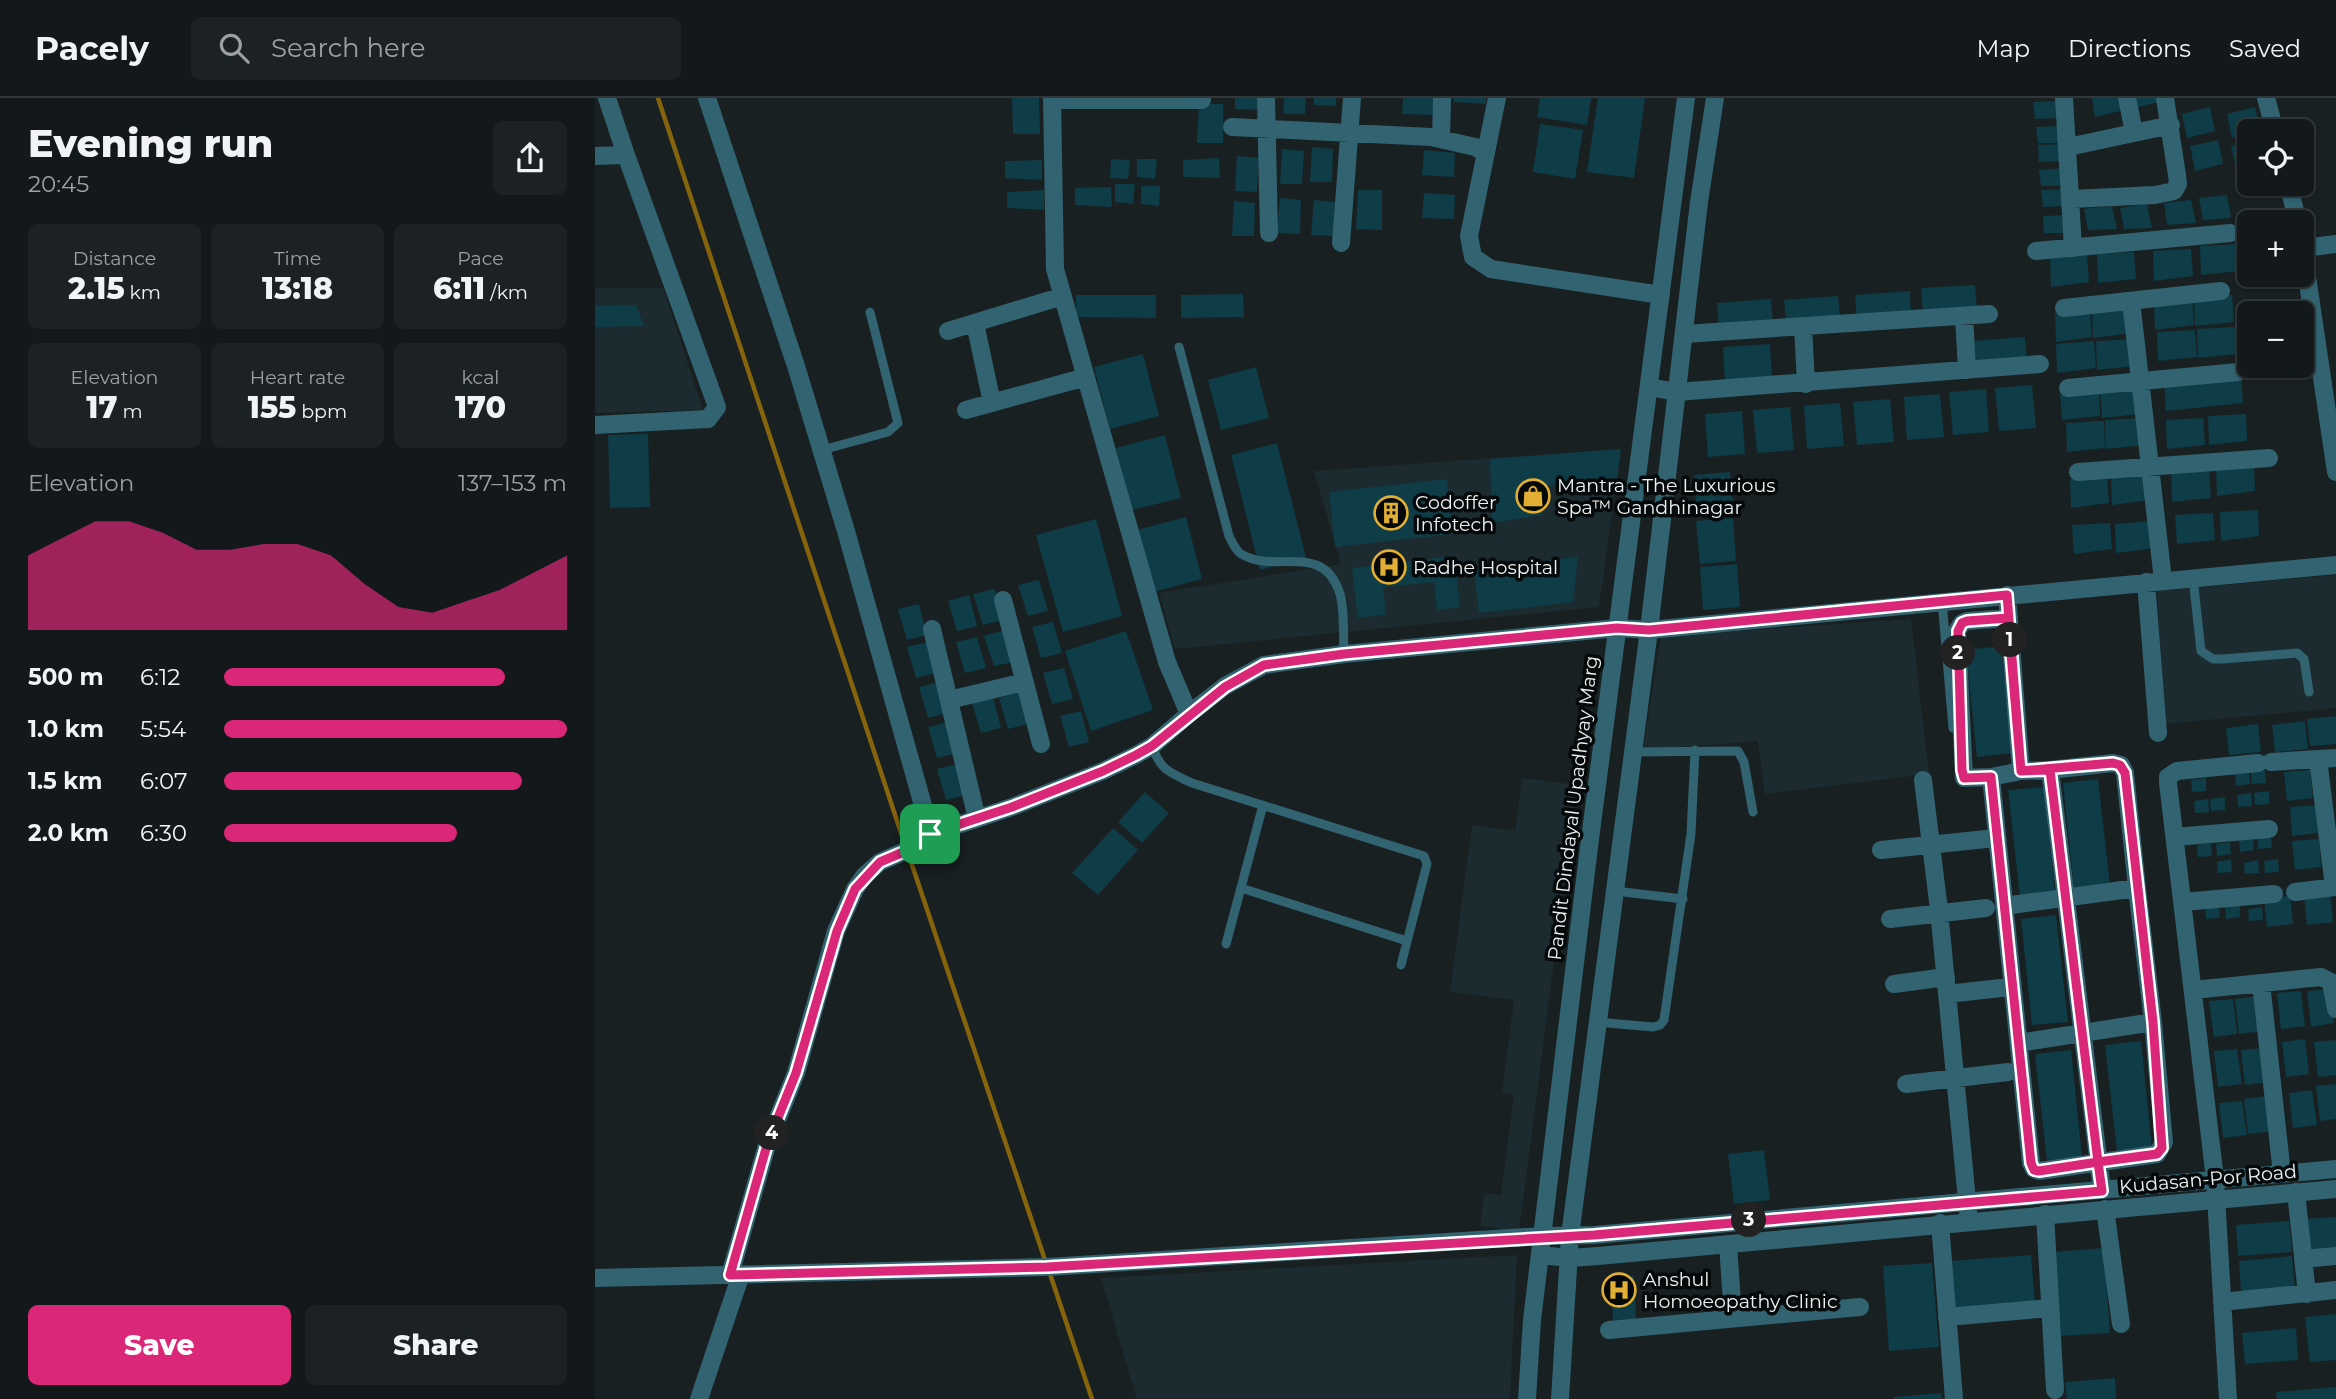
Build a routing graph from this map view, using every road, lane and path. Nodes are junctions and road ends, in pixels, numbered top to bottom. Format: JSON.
{"nodes":[{"id":1,"x":607,"y":98,"type":"edge"},
{"id":2,"x":707,"y":98,"type":"edge"},
{"id":3,"x":1266,"y":98,"type":"edge"},
{"id":4,"x":1352,"y":98,"type":"edge"},
{"id":5,"x":1442,"y":98,"type":"edge"},
{"id":6,"x":1497,"y":98,"type":"edge"},
{"id":7,"x":1686,"y":98,"type":"edge"},
{"id":8,"x":1715,"y":98,"type":"edge"},
{"id":9,"x":2064,"y":98,"type":"edge"},
{"id":10,"x":2127,"y":98,"type":"edge"},
{"id":11,"x":2165,"y":98,"type":"edge"},
{"id":12,"x":2266,"y":98,"type":"edge"},
{"id":13,"x":1052,"y":99,"type":"edge"},
{"id":14,"x":1183,"y":99,"type":"edge"},
{"id":15,"x":1202,"y":100,"type":"edge"},
{"id":16,"x":2272,"y":119,"type":"edge"},
{"id":17,"x":2171,"y":125,"type":"junction"},
{"id":18,"x":1231,"y":127,"type":"dead end"},
{"id":19,"x":1265,"y":129,"type":"junction"},
{"id":20,"x":1350,"y":131,"type":"junction"},
{"id":21,"x":2134,"y":132,"type":"junction"},
{"id":22,"x":1441,"y":139,"type":"junction"},
{"id":23,"x":2068,"y":147,"type":"junction"},
{"id":24,"x":1486,"y":153,"type":"junction"},
{"id":25,"x":626,"y":155,"type":"junction"},
{"id":26,"x":595,"y":156,"type":"edge"},
{"id":27,"x":2072,"y":199,"type":"junction"},
{"id":28,"x":1269,"y":233,"type":"dead end"},
{"id":29,"x":2230,"y":233,"type":"dead end"},
{"id":30,"x":1341,"y":243,"type":"dead end"},
{"id":31,"x":2314,"y":243,"type":"edge"},
{"id":32,"x":2336,"y":244,"type":"edge"},
{"id":33,"x":2073,"y":248,"type":"junction"},
{"id":34,"x":2036,"y":251,"type":"dead end"},
{"id":35,"x":2310,"y":287,"type":"edge"},
{"id":36,"x":2221,"y":291,"type":"dead end"},
{"id":37,"x":1661,"y":295,"type":"junction"},
{"id":38,"x":1063,"y":296,"type":"junction"},
{"id":39,"x":2131,"y":301,"type":"junction"},
{"id":40,"x":2064,"y":308,"type":"dead end"},
{"id":41,"x":870,"y":312,"type":"dead end"},
{"id":42,"x":1989,"y":314,"type":"dead end"},
{"id":43,"x":1964,"y":316,"type":"junction"},
{"id":44,"x":975,"y":323,"type":"junction"},
{"id":45,"x":1803,"y":326,"type":"junction"},
{"id":46,"x":948,"y":331,"type":"dead end"},
{"id":47,"x":1684,"y":334,"type":"junction"},
{"id":48,"x":1179,"y":347,"type":"dead end"},
{"id":49,"x":2040,"y":364,"type":"dead end"},
{"id":50,"x":1967,"y":370,"type":"junction"},
{"id":51,"x":2237,"y":372,"type":"edge"},
{"id":52,"x":1086,"y":377,"type":"junction"},
{"id":53,"x":2140,"y":382,"type":"junction"},
{"id":54,"x":1806,"y":384,"type":"junction"},
{"id":55,"x":1649,"y":387,"type":"junction"},
{"id":56,"x":2068,"y":388,"type":"dead end"},
{"id":57,"x":1677,"y":392,"type":"junction"},
{"id":58,"x":992,"y":403,"type":"junction"},
{"id":59,"x":967,"y":410,"type":"dead end"},
{"id":60,"x":595,"y":425,"type":"edge"},
{"id":61,"x":2333,"y":428,"type":"edge"},
{"id":62,"x":822,"y":450,"type":"junction"},
{"id":63,"x":2269,"y":457,"type":"dead end"},
{"id":64,"x":2150,"y":466,"type":"junction"},
{"id":65,"x":2078,"y":472,"type":"dead end"},
{"id":66,"x":2336,"y":472,"type":"edge"},
{"id":67,"x":2336,"y":565,"type":"edge"},
{"id":68,"x":2193,"y":578,"type":"junction"},
{"id":69,"x":2155,"y":581,"type":"junction"},
{"id":70,"x":2007,"y":595,"type":"junction"},
{"id":71,"x":1003,"y":600,"type":"dead end"},
{"id":72,"x":1942,"y":601,"type":"junction"},
{"id":73,"x":2008,"y":618,"type":"junction"},
{"id":74,"x":1617,"y":628,"type":"junction"},
{"id":75,"x":932,"y":629,"type":"dead end"},
{"id":76,"x":1649,"y":630,"type":"junction"},
{"id":77,"x":1344,"y":654,"type":"junction"},
{"id":78,"x":1024,"y":681,"type":"junction"},
{"id":79,"x":2309,"y":692,"type":"dead end"},
{"id":80,"x":949,"y":700,"type":"junction"},
{"id":81,"x":1189,"y":714,"type":"junction"},
{"id":82,"x":2158,"y":733,"type":"dead end"},
{"id":83,"x":1041,"y":744,"type":"dead end"},
{"id":84,"x":1152,"y":746,"type":"junction"},
{"id":85,"x":1955,"y":746,"type":"dead end"},
{"id":86,"x":1695,"y":750,"type":"junction"},
{"id":87,"x":1633,"y":752,"type":"junction"},
{"id":88,"x":2327,"y":759,"type":"edge"},
{"id":89,"x":2050,"y":770,"type":"junction"},
{"id":90,"x":2021,"y":771,"type":"junction"},
{"id":91,"x":1991,"y":777,"type":"junction"},
{"id":92,"x":1923,"y":780,"type":"dead end"},
{"id":93,"x":1263,"y":804,"type":"junction"},
{"id":94,"x":1753,"y":812,"type":"dead end"},
{"id":95,"x":977,"y":819,"type":"junction"},
{"id":96,"x":2269,"y":829,"type":"dead end"},
{"id":97,"x":930,"y":834,"type":"junction"},
{"id":98,"x":2175,"y":837,"type":"junction"},
{"id":99,"x":1986,"y":839,"type":"dead end"},
{"id":100,"x":1931,"y":844,"type":"junction"},
{"id":101,"x":1881,"y":850,"type":"dead end"},
{"id":102,"x":2335,"y":887,"type":"edge"},
{"id":103,"x":1241,"y":888,"type":"junction"},
{"id":104,"x":2137,"y":888,"type":"junction"},
{"id":105,"x":1615,"y":891,"type":"junction"},
{"id":106,"x":2295,"y":892,"type":"dead end"},
{"id":107,"x":2274,"y":894,"type":"dead end"},
{"id":108,"x":1683,"y":899,"type":"junction"},
{"id":109,"x":2065,"y":899,"type":"junction"},
{"id":110,"x":2183,"y":902,"type":"junction"},
{"id":111,"x":1995,"y":907,"type":"junction"},
{"id":112,"x":1939,"y":914,"type":"junction"},
{"id":113,"x":1890,"y":919,"type":"dead end"},
{"id":114,"x":1407,"y":940,"type":"junction"},
{"id":115,"x":1226,"y":944,"type":"dead end"},
{"id":116,"x":1401,"y":965,"type":"dead end"},
{"id":117,"x":2261,"y":983,"type":"junction"},
{"id":118,"x":1894,"y":984,"type":"dead end"},
{"id":119,"x":1946,"y":986,"type":"junction"},
{"id":120,"x":2001,"y":988,"type":"dead end"},
{"id":121,"x":2193,"y":990,"type":"junction"},
{"id":122,"x":2336,"y":1009,"type":"edge"},
{"id":123,"x":1597,"y":1022,"type":"junction"},
{"id":124,"x":2153,"y":1022,"type":"junction"},
{"id":125,"x":2081,"y":1032,"type":"junction"},
{"id":126,"x":2018,"y":1042,"type":"junction"},
{"id":127,"x":2008,"y":1072,"type":"dead end"},
{"id":128,"x":1956,"y":1079,"type":"junction"},
{"id":129,"x":1906,"y":1084,"type":"dead end"},
{"id":130,"x":2098,"y":1162,"type":"junction"},
{"id":131,"x":2336,"y":1169,"type":"edge"},
{"id":132,"x":2282,"y":1174,"type":"junction"},
{"id":133,"x":2215,"y":1179,"type":"junction"},
{"id":134,"x":2336,"y":1188,"type":"edge"},
{"id":135,"x":2295,"y":1192,"type":"junction"},
{"id":136,"x":2216,"y":1199,"type":"junction"},
{"id":137,"x":2103,"y":1200,"type":"junction"},
{"id":138,"x":1968,"y":1202,"type":"junction"},
{"id":139,"x":2045,"y":1214,"type":"junction"},
{"id":140,"x":1969,"y":1221,"type":"junction"},
{"id":141,"x":1940,"y":1223,"type":"junction"},
{"id":142,"x":1543,"y":1236,"type":"junction"},
{"id":143,"x":1570,"y":1236,"type":"junction"},
{"id":144,"x":1728,"y":1244,"type":"junction"},
{"id":145,"x":1540,"y":1255,"type":"junction"},
{"id":146,"x":2336,"y":1256,"type":"edge"},
{"id":147,"x":1570,"y":1258,"type":"junction"},
{"id":148,"x":2304,"y":1259,"type":"junction"},
{"id":149,"x":736,"y":1275,"type":"junction"},
{"id":150,"x":595,"y":1279,"type":"edge"},
{"id":151,"x":2336,"y":1290,"type":"edge"},
{"id":152,"x":2307,"y":1294,"type":"junction"},
{"id":153,"x":2222,"y":1302,"type":"junction"},
{"id":154,"x":1860,"y":1307,"type":"dead end"},
{"id":155,"x":2050,"y":1307,"type":"junction"},
{"id":156,"x":1947,"y":1317,"type":"junction"},
{"id":157,"x":1733,"y":1318,"type":"junction"},
{"id":158,"x":2120,"y":1324,"type":"dead end"},
{"id":159,"x":1609,"y":1330,"type":"dead end"},
{"id":160,"x":2055,"y":1390,"type":"dead end"},
{"id":161,"x":699,"y":1399,"type":"edge"},
{"id":162,"x":1527,"y":1399,"type":"edge"},
{"id":163,"x":1560,"y":1399,"type":"edge"},
{"id":164,"x":1954,"y":1399,"type":"edge"},
{"id":165,"x":2228,"y":1399,"type":"edge"}],
"edges":[{"from":1,"to":25,"type":"street"},
{"from":2,"to":62,"type":"street"},
{"from":3,"to":19,"type":"street"},
{"from":4,"to":20,"type":"street"},
{"from":5,"to":22,"type":"street"},
{"from":6,"to":24,"type":"street"},
{"from":7,"to":37,"type":"street","name":"Pandit Dindayal Upadhyay Marg"},
{"from":8,"to":47,"type":"street"},
{"from":9,"to":23,"type":"street"},
{"from":10,"to":21,"type":"street"},
{"from":11,"to":17,"type":"street"},
{"from":12,"to":16,"type":"street"},
{"from":13,"to":14,"type":"street"},
{"from":13,"to":38,"type":"street"},
{"from":14,"to":15,"type":"street"},
{"from":17,"to":21,"type":"street"},
{"from":17,"to":27,"type":"street"},
{"from":18,"to":19,"type":"street"},
{"from":19,"to":20,"type":"street"},
{"from":19,"to":28,"type":"street"},
{"from":20,"to":22,"type":"street"},
{"from":20,"to":30,"type":"street"},
{"from":21,"to":23,"type":"street"},
{"from":22,"to":24,"type":"street"},
{"from":23,"to":27,"type":"street"},
{"from":24,"to":37,"type":"street"},
{"from":25,"to":26,"type":"street"},
{"from":25,"to":60,"type":"street"},
{"from":27,"to":33,"type":"street"},
{"from":29,"to":33,"type":"street"},
{"from":31,"to":32,"type":"street"},
{"from":33,"to":34,"type":"street"},
{"from":35,"to":61,"type":"street"},
{"from":36,"to":39,"type":"street"},
{"from":37,"to":55,"type":"street","name":"Pandit Dindayal Upadhyay Marg"},
{"from":38,"to":44,"type":"street"},
{"from":38,"to":52,"type":"street"},
{"from":39,"to":40,"type":"street"},
{"from":39,"to":53,"type":"street"},
{"from":41,"to":62,"type":"lane"},
{"from":42,"to":43,"type":"street"},
{"from":43,"to":45,"type":"street"},
{"from":43,"to":50,"type":"street"},
{"from":44,"to":46,"type":"street"},
{"from":44,"to":58,"type":"street"},
{"from":45,"to":47,"type":"street"},
{"from":45,"to":54,"type":"street"},
{"from":47,"to":57,"type":"street"},
{"from":48,"to":77,"type":"lane"},
{"from":49,"to":50,"type":"street"},
{"from":50,"to":54,"type":"street"},
{"from":51,"to":53,"type":"street"},
{"from":52,"to":58,"type":"street"},
{"from":52,"to":81,"type":"street"},
{"from":53,"to":56,"type":"street"},
{"from":53,"to":64,"type":"street"},
{"from":54,"to":57,"type":"street"},
{"from":55,"to":57,"type":"street"},
{"from":55,"to":74,"type":"street","name":"Pandit Dindayal Upadhyay Marg"},
{"from":57,"to":76,"type":"street"},
{"from":58,"to":59,"type":"street"},
{"from":61,"to":66,"type":"street"},
{"from":62,"to":97,"type":"street"},
{"from":63,"to":64,"type":"street"},
{"from":64,"to":65,"type":"street"},
{"from":64,"to":69,"type":"street"},
{"from":67,"to":68,"type":"street"},
{"from":68,"to":69,"type":"street"},
{"from":68,"to":79,"type":"lane"},
{"from":69,"to":70,"type":"street"},
{"from":69,"to":82,"type":"street"},
{"from":70,"to":72,"type":"street"},
{"from":70,"to":73,"type":"street"},
{"from":71,"to":78,"type":"street"},
{"from":72,"to":76,"type":"street"},
{"from":72,"to":85,"type":"lane"},
{"from":73,"to":90,"type":"street"},
{"from":73,"to":91,"type":"street"},
{"from":74,"to":76,"type":"street"},
{"from":74,"to":77,"type":"street"},
{"from":74,"to":142,"type":"street","name":"Pandit Dindayal Upadhyay Marg"},
{"from":75,"to":80,"type":"street"},
{"from":76,"to":87,"type":"street"},
{"from":77,"to":81,"type":"street"},
{"from":78,"to":80,"type":"street"},
{"from":78,"to":83,"type":"street"},
{"from":80,"to":95,"type":"street"},
{"from":81,"to":84,"type":"street"},
{"from":84,"to":93,"type":"lane"},
{"from":84,"to":95,"type":"street"},
{"from":86,"to":87,"type":"lane"},
{"from":86,"to":94,"type":"lane"},
{"from":86,"to":108,"type":"lane"},
{"from":87,"to":105,"type":"street"},
{"from":88,"to":98,"type":"street"},
{"from":88,"to":102,"type":"street"},
{"from":89,"to":90,"type":"street"},
{"from":89,"to":104,"type":"street"},
{"from":89,"to":109,"type":"street"},
{"from":90,"to":91,"type":"street"},
{"from":91,"to":111,"type":"street"},
{"from":92,"to":100,"type":"street"},
{"from":93,"to":103,"type":"lane"},
{"from":93,"to":114,"type":"lane"},
{"from":95,"to":97,"type":"street"},
{"from":96,"to":98,"type":"street"},
{"from":97,"to":149,"type":"street"},
{"from":98,"to":110,"type":"street"},
{"from":99,"to":100,"type":"street"},
{"from":100,"to":101,"type":"street"},
{"from":100,"to":112,"type":"street"},
{"from":102,"to":106,"type":"street"},
{"from":103,"to":114,"type":"lane"},
{"from":103,"to":115,"type":"lane"},
{"from":104,"to":109,"type":"street"},
{"from":104,"to":124,"type":"street"},
{"from":105,"to":108,"type":"lane"},
{"from":105,"to":123,"type":"street"},
{"from":107,"to":110,"type":"street"},
{"from":108,"to":123,"type":"lane"},
{"from":109,"to":111,"type":"street"},
{"from":109,"to":125,"type":"street"},
{"from":110,"to":121,"type":"street"},
{"from":111,"to":112,"type":"street"},
{"from":111,"to":126,"type":"street"},
{"from":112,"to":113,"type":"street"},
{"from":112,"to":119,"type":"street"},
{"from":114,"to":116,"type":"lane"},
{"from":117,"to":121,"type":"street"},
{"from":117,"to":122,"type":"street"},
{"from":117,"to":132,"type":"street"},
{"from":118,"to":119,"type":"street"},
{"from":119,"to":120,"type":"street"},
{"from":119,"to":128,"type":"street"},
{"from":121,"to":133,"type":"street"},
{"from":123,"to":143,"type":"street"},
{"from":124,"to":125,"type":"street"},
{"from":124,"to":130,"type":"street"},
{"from":125,"to":126,"type":"street"},
{"from":125,"to":130,"type":"street"},
{"from":126,"to":130,"type":"street"},
{"from":127,"to":128,"type":"street"},
{"from":128,"to":129,"type":"street"},
{"from":128,"to":138,"type":"street"},
{"from":130,"to":137,"type":"street"},
{"from":131,"to":132,"type":"street","name":"Kudasan-Por Road"},
{"from":132,"to":133,"type":"street","name":"Kudasan-Por Road"},
{"from":133,"to":136,"type":"street"},
{"from":133,"to":137,"type":"street","name":"Kudasan-Por Road"},
{"from":134,"to":135,"type":"street","name":"Kudasan-Por Road"},
{"from":135,"to":136,"type":"street","name":"Kudasan-Por Road"},
{"from":135,"to":148,"type":"street"},
{"from":136,"to":137,"type":"street","name":"Kudasan-Por Road"},
{"from":136,"to":153,"type":"street"},
{"from":137,"to":138,"type":"street","name":"Kudasan-Por Road"},
{"from":137,"to":139,"type":"street","name":"Kudasan-Por Road"},
{"from":137,"to":158,"type":"street"},
{"from":138,"to":140,"type":"street"},
{"from":138,"to":143,"type":"street","name":"Kudasan-Por Road"},
{"from":139,"to":140,"type":"street","name":"Kudasan-Por Road"},
{"from":139,"to":155,"type":"street"},
{"from":140,"to":141,"type":"street","name":"Kudasan-Por Road"},
{"from":141,"to":144,"type":"street","name":"Kudasan-Por Road"},
{"from":141,"to":156,"type":"street"},
{"from":142,"to":143,"type":"street","name":"Kudasan-Por Road"},
{"from":142,"to":145,"type":"street","name":"Pandit Dindayal Upadhyay Marg"},
{"from":142,"to":149,"type":"street","name":"Kudasan-Por Road"},
{"from":143,"to":147,"type":"street"},
{"from":144,"to":147,"type":"street","name":"Kudasan-Por Road"},
{"from":144,"to":157,"type":"street"},
{"from":145,"to":147,"type":"street","name":"Kudasan-Por Road"},
{"from":145,"to":162,"type":"street","name":"Pandit Dindayal Upadhyay Marg"},
{"from":146,"to":148,"type":"street"},
{"from":147,"to":163,"type":"street"},
{"from":148,"to":152,"type":"street"},
{"from":149,"to":150,"type":"street","name":"Kudasan-Por Road"},
{"from":149,"to":161,"type":"street"},
{"from":151,"to":152,"type":"street"},
{"from":152,"to":153,"type":"street"},
{"from":153,"to":165,"type":"street"},
{"from":154,"to":157,"type":"street"},
{"from":155,"to":156,"type":"street"},
{"from":155,"to":160,"type":"street"},
{"from":156,"to":164,"type":"street"},
{"from":157,"to":159,"type":"street"}]}
